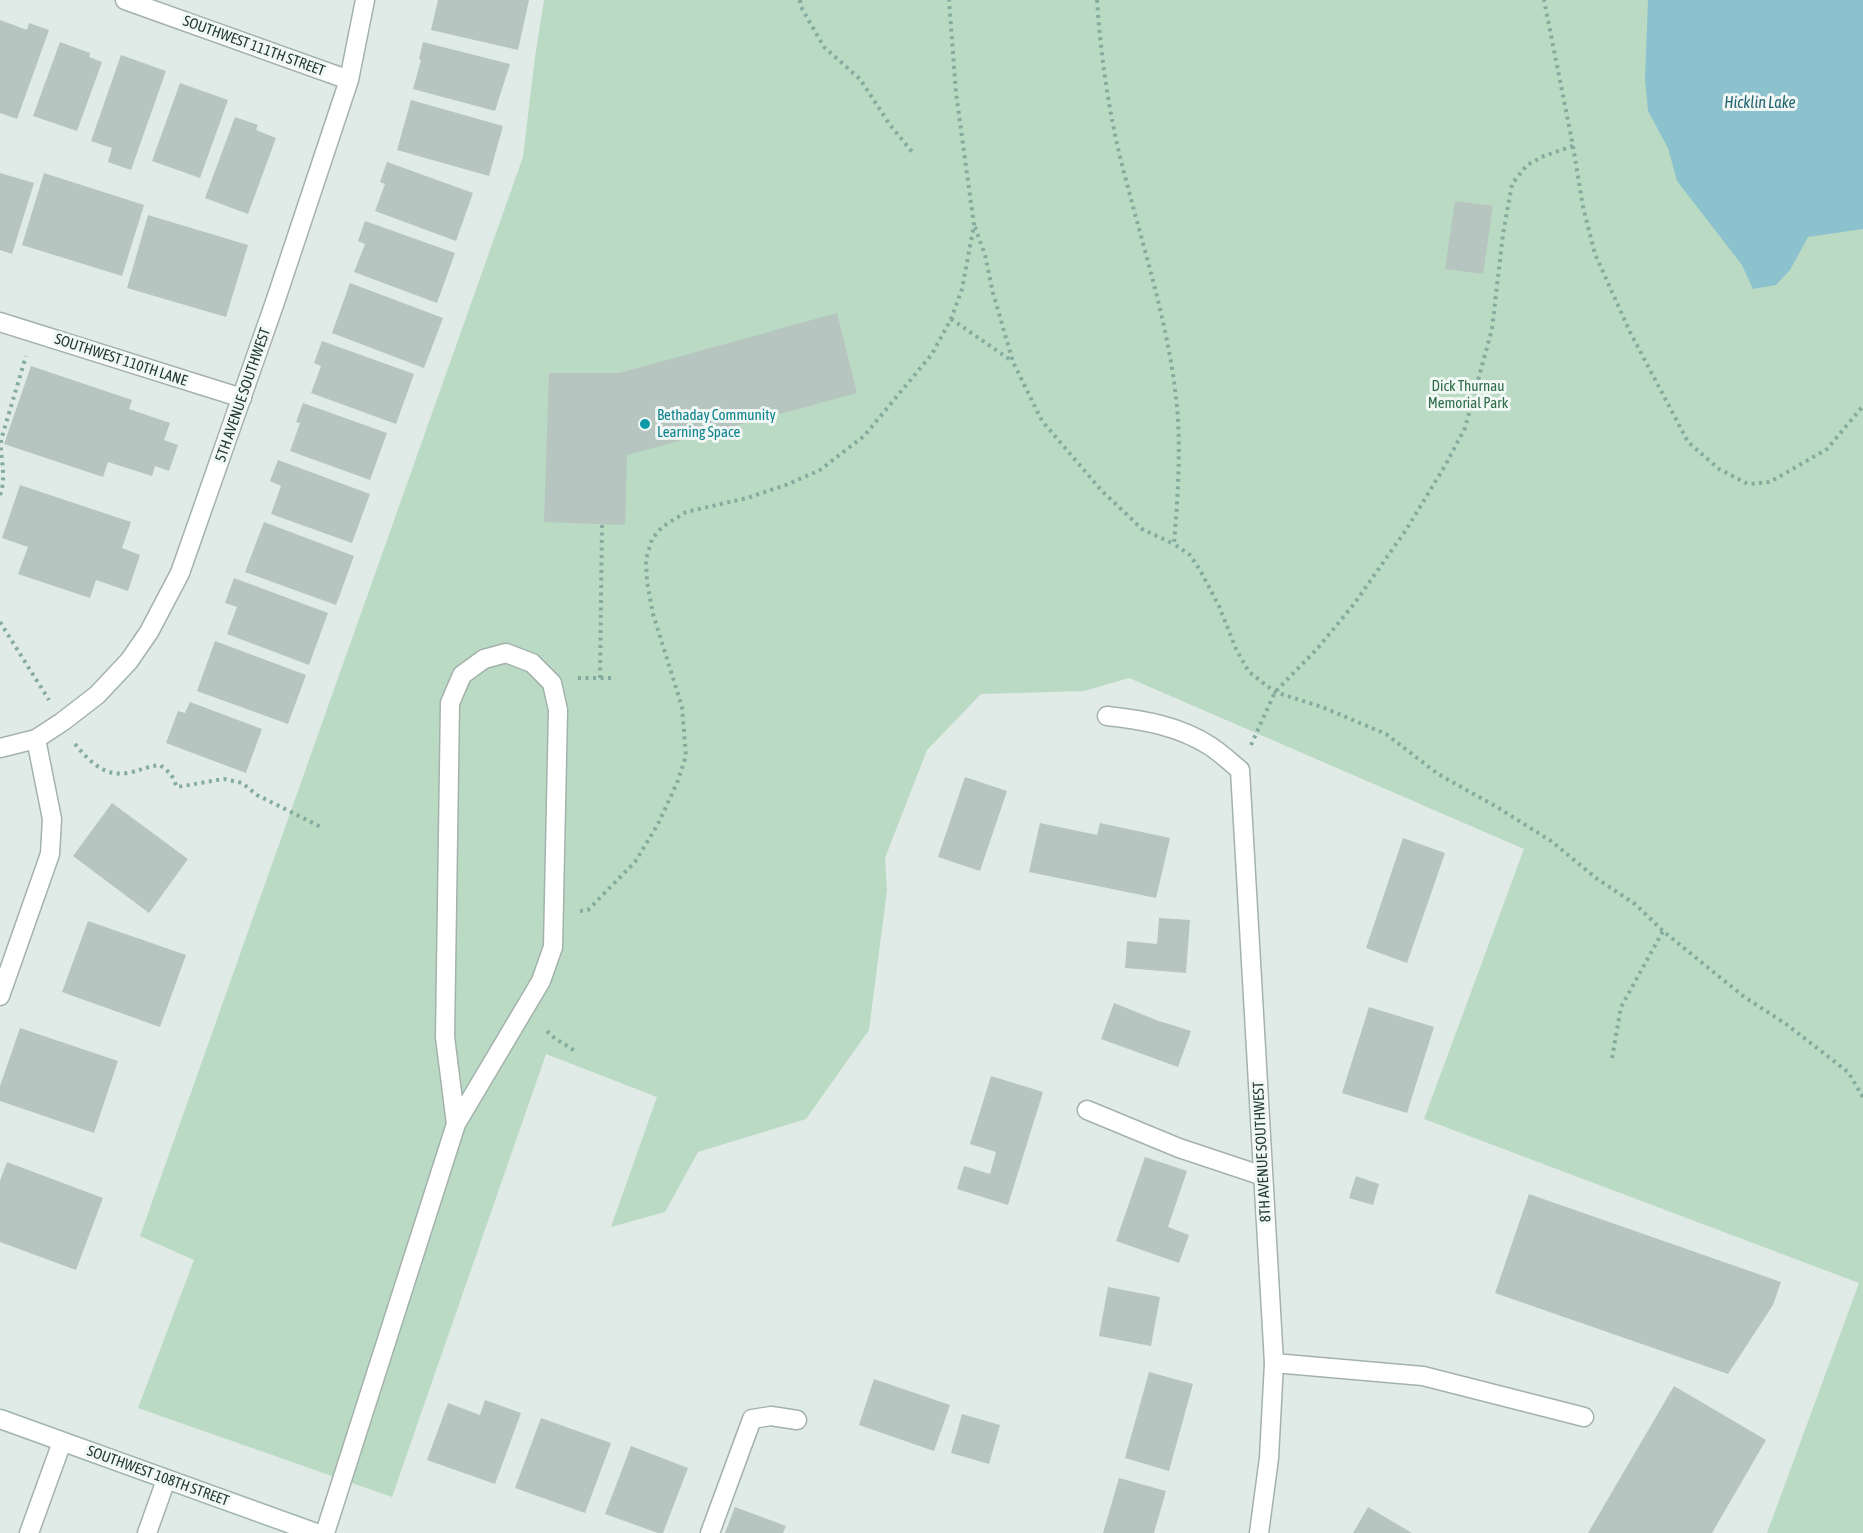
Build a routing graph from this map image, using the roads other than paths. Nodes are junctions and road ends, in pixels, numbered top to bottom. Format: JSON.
{"nodes":[{"id":1,"x":125,"y":0,"type":"edge"},
{"id":2,"x":365,"y":0,"type":"edge"},
{"id":3,"x":349,"y":80,"type":"junction"},
{"id":4,"x":0,"y":322,"type":"edge"},
{"id":5,"x":242,"y":398,"type":"junction"},
{"id":6,"x":1107,"y":716,"type":"dead end"},
{"id":7,"x":36,"y":739,"type":"junction"},
{"id":8,"x":0,"y":748,"type":"edge"},
{"id":9,"x":0,"y":996,"type":"edge"},
{"id":10,"x":1087,"y":1110,"type":"dead end"},
{"id":11,"x":456,"y":1124,"type":"junction"},
{"id":12,"x":1263,"y":1176,"type":"junction"},
{"id":13,"x":1274,"y":1363,"type":"junction"},
{"id":14,"x":1584,"y":1418,"type":"dead end"},
{"id":15,"x":0,"y":1419,"type":"edge"},
{"id":16,"x":797,"y":1420,"type":"dead end"},
{"id":17,"x":62,"y":1442,"type":"junction"},
{"id":18,"x":166,"y":1480,"type":"junction"},
{"id":19,"x":28,"y":1533,"type":"edge"},
{"id":20,"x":147,"y":1533,"type":"edge"},
{"id":21,"x":316,"y":1533,"type":"edge"},
{"id":22,"x":325,"y":1533,"type":"edge"},
{"id":23,"x":710,"y":1533,"type":"edge"},
{"id":24,"x":1259,"y":1533,"type":"edge"}],
"edges":[{"from":1,"to":3,"type":"street","name":"SOUTHWEST 111TH STREET"},
{"from":2,"to":3,"type":"street","name":"5TH AVENUE SOUTHWEST"},
{"from":3,"to":5,"type":"street","name":"5TH AVENUE SOUTHWEST"},
{"from":4,"to":5,"type":"street","name":"SOUTHWEST 110TH LANE"},
{"from":5,"to":7,"type":"street","name":"5TH AVENUE SOUTHWEST"},
{"from":6,"to":12,"type":"street","name":"8TH AVENUE SOUTHWEST"},
{"from":7,"to":8,"type":"street","name":"5TH AVENUE SOUTHWEST"},
{"from":7,"to":9,"type":"street"},
{"from":10,"to":12,"type":"street"},
{"from":11,"to":11,"type":"street"},
{"from":11,"to":22,"type":"street"},
{"from":12,"to":13,"type":"street","name":"8TH AVENUE SOUTHWEST"},
{"from":13,"to":14,"type":"street"},
{"from":13,"to":24,"type":"street","name":"8TH AVENUE SOUTHWEST"},
{"from":15,"to":17,"type":"street","name":"SOUTHWEST 108TH STREET"},
{"from":16,"to":23,"type":"street"},
{"from":17,"to":18,"type":"street","name":"SOUTHWEST 108TH STREET"},
{"from":17,"to":19,"type":"street"},
{"from":18,"to":20,"type":"street"},
{"from":18,"to":21,"type":"street","name":"SOUTHWEST 108TH STREET"}]}
